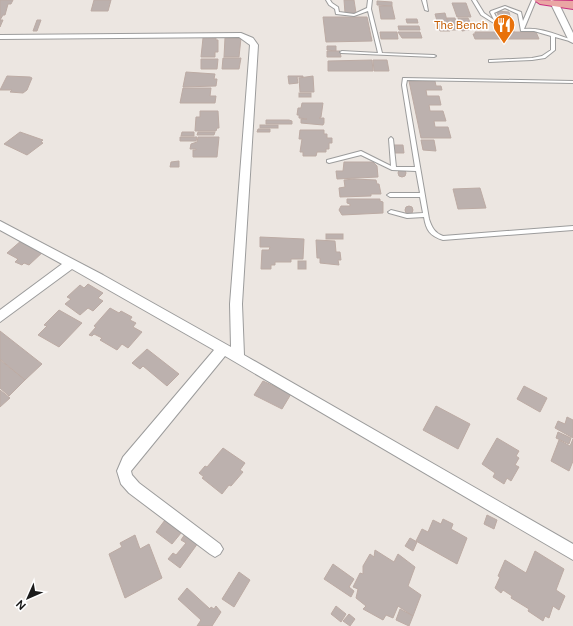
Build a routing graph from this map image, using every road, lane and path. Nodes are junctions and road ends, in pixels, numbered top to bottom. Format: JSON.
{"nodes":[{"id":1,"x":328,"y":0,"type":"edge"},
{"id":2,"x":370,"y":0,"type":"edge"},
{"id":3,"x":424,"y":0,"type":"edge"},
{"id":4,"x":474,"y":0,"type":"edge"},
{"id":5,"x":534,"y":0,"type":"edge"},
{"id":6,"x":540,"y":0,"type":"edge"},
{"id":7,"x":554,"y":2,"type":"junction"},
{"id":8,"x":573,"y":5,"type":"edge"},
{"id":9,"x":369,"y":9,"type":"junction"},
{"id":10,"x":427,"y":10,"type":"dead end"},
{"id":11,"x":522,"y":30,"type":"junction"},
{"id":12,"x":553,"y":36,"type":"junction"},
{"id":13,"x":0,"y":37,"type":"edge"},
{"id":14,"x":573,"y":41,"type":"edge"},
{"id":15,"x":342,"y":52,"type":"dead end"},
{"id":16,"x":380,"y":54,"type":"junction"},
{"id":17,"x":434,"y":56,"type":"dead end"},
{"id":18,"x":491,"y":61,"type":"dead end"},
{"id":19,"x":573,"y":82,"type":"edge"},
{"id":20,"x":391,"y":140,"type":"dead end"},
{"id":21,"x":329,"y":161,"type":"dead end"},
{"id":22,"x":394,"y":169,"type":"junction"},
{"id":23,"x":417,"y":169,"type":"junction"},
{"id":24,"x":390,"y":195,"type":"dead end"},
{"id":25,"x":422,"y":195,"type":"junction"},
{"id":26,"x":391,"y":212,"type":"dead end"},
{"id":27,"x":426,"y":215,"type":"junction"},
{"id":28,"x":0,"y":225,"type":"edge"},
{"id":29,"x":573,"y":228,"type":"edge"},
{"id":30,"x":70,"y":264,"type":"junction"},
{"id":31,"x":0,"y":318,"type":"edge"},
{"id":32,"x":223,"y":349,"type":"junction"},
{"id":33,"x":238,"y":359,"type":"junction"},
{"id":34,"x":215,"y":549,"type":"dead end"},
{"id":35,"x":573,"y":552,"type":"edge"}],
"edges":[{"from":1,"to":9,"type":"lane"},
{"from":2,"to":9,"type":"lane"},
{"from":3,"to":10,"type":"lane"},
{"from":4,"to":11,"type":"lane"},
{"from":5,"to":11,"type":"lane"},
{"from":6,"to":7,"type":"highway"},
{"from":7,"to":8,"type":"highway"},
{"from":7,"to":14,"type":"street"},
{"from":9,"to":16,"type":"lane"},
{"from":11,"to":12,"type":"lane"},
{"from":12,"to":14,"type":"lane"},
{"from":12,"to":18,"type":"lane"},
{"from":13,"to":33,"type":"street"},
{"from":15,"to":16,"type":"lane"},
{"from":16,"to":17,"type":"lane"},
{"from":19,"to":23,"type":"lane"},
{"from":20,"to":22,"type":"lane"},
{"from":21,"to":22,"type":"lane"},
{"from":22,"to":23,"type":"lane"},
{"from":23,"to":25,"type":"lane"},
{"from":24,"to":25,"type":"lane"},
{"from":25,"to":27,"type":"lane"},
{"from":26,"to":27,"type":"lane"},
{"from":27,"to":29,"type":"lane"},
{"from":28,"to":30,"type":"street"},
{"from":30,"to":31,"type":"street"},
{"from":30,"to":32,"type":"street"},
{"from":32,"to":33,"type":"street"},
{"from":32,"to":34,"type":"street"},
{"from":33,"to":35,"type":"street"}]}
